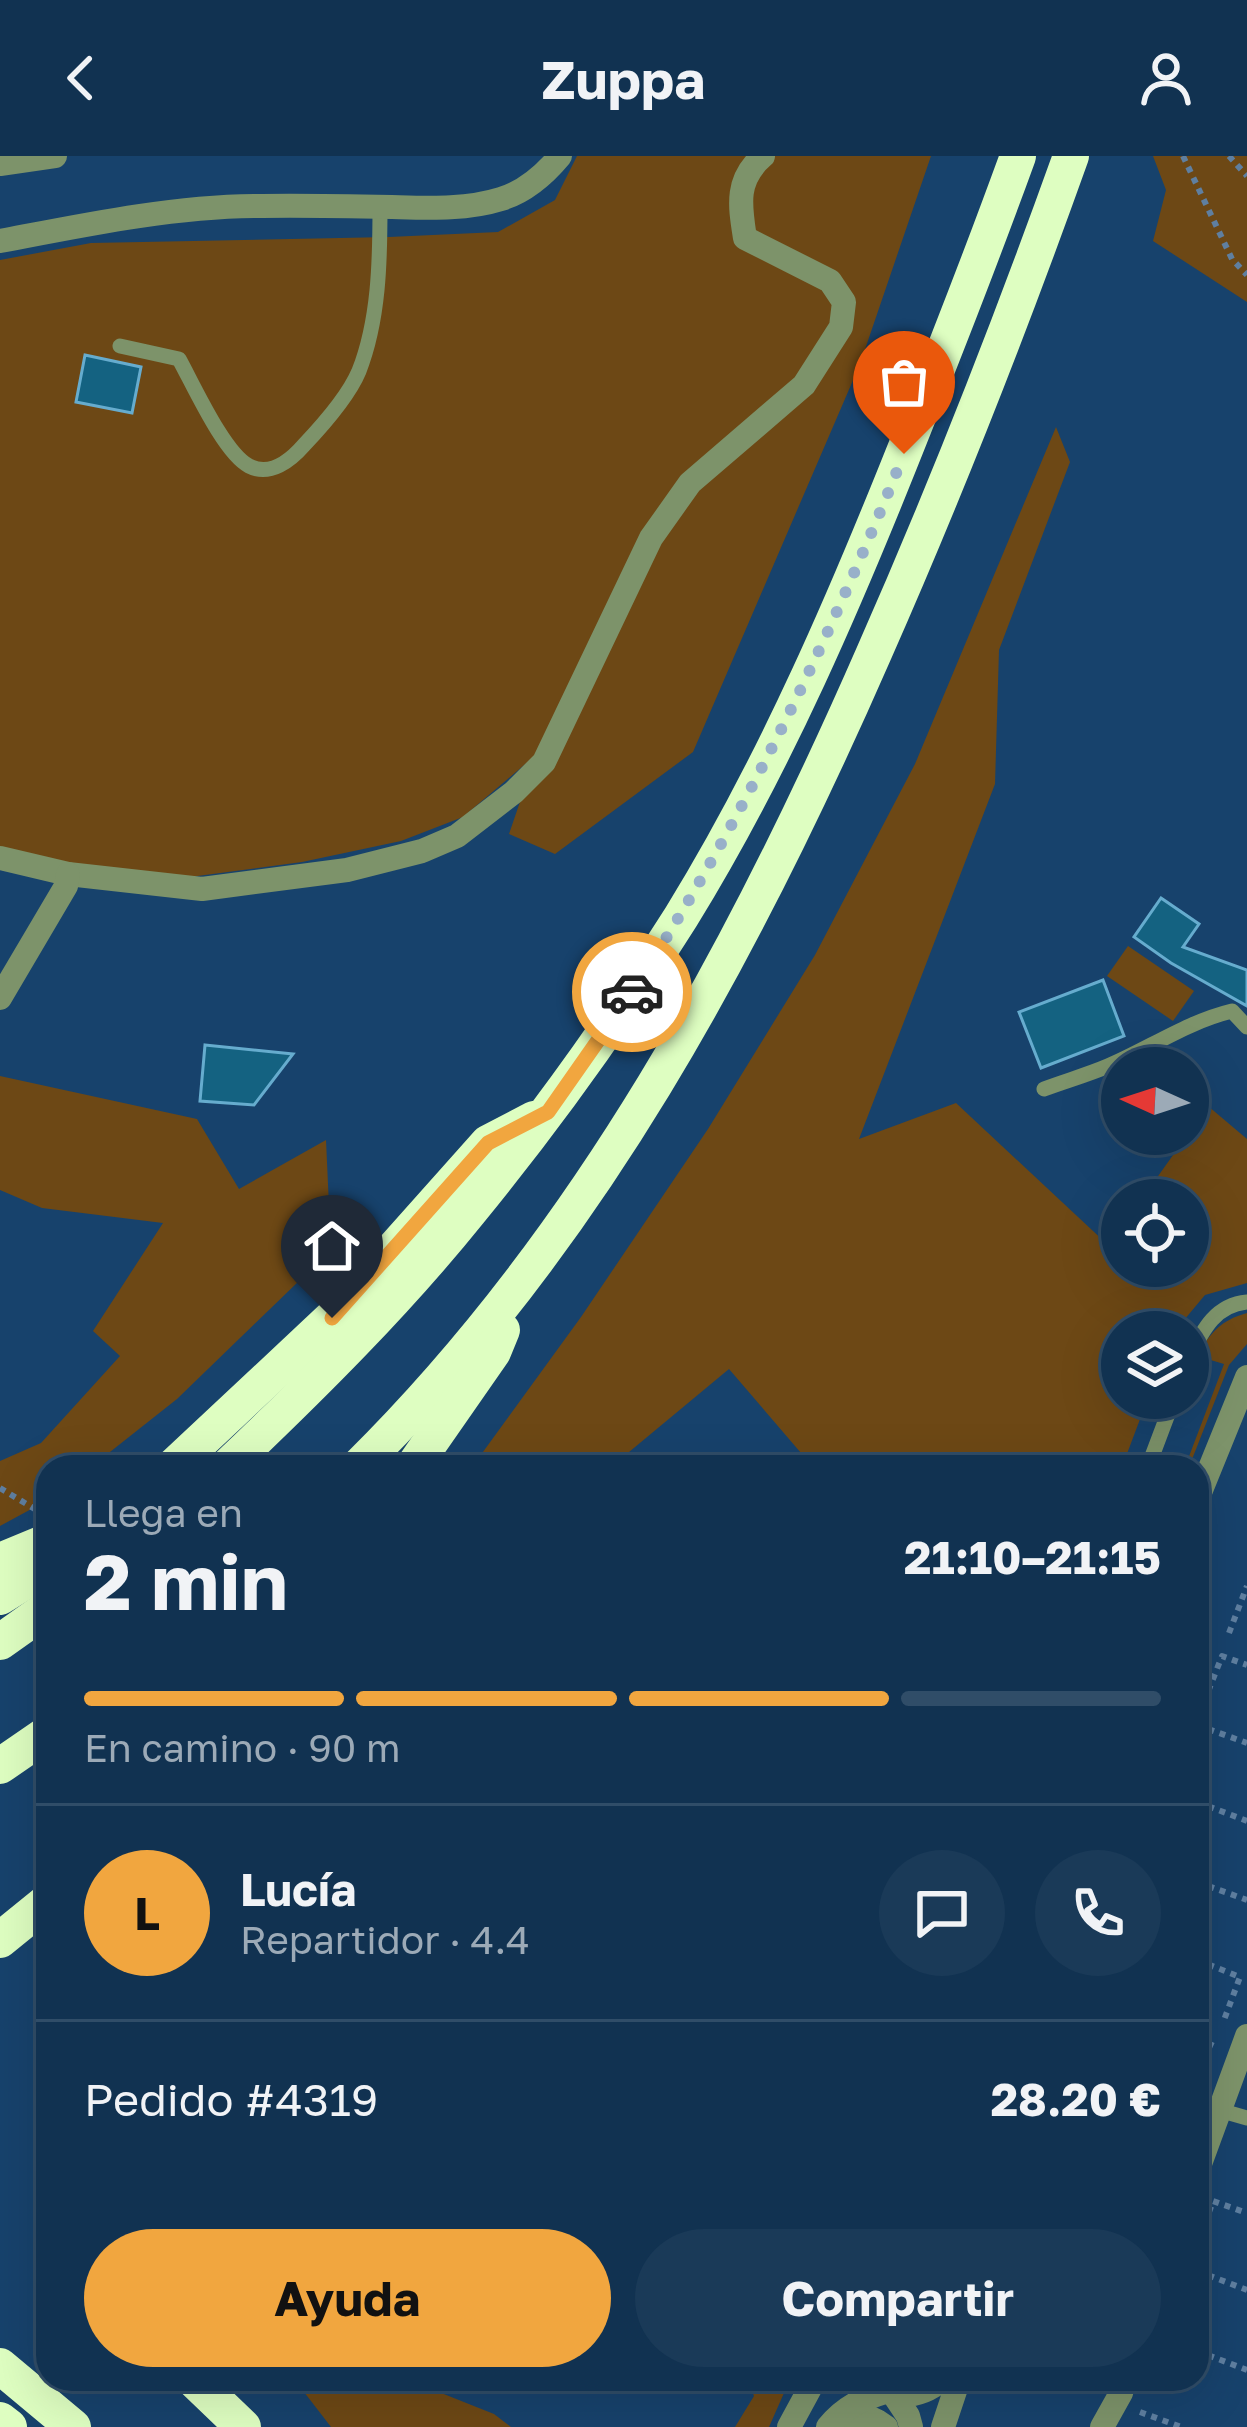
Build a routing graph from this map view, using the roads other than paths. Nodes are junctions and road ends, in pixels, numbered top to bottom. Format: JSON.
{"nodes":[{"id":1,"x":55,"y":156,"type":"edge"},
{"id":2,"x":560,"y":156,"type":"edge"},
{"id":3,"x":763,"y":156,"type":"edge"},
{"id":4,"x":1018,"y":156,"type":"edge"},
{"id":5,"x":1071,"y":156,"type":"edge"},
{"id":6,"x":0,"y":164,"type":"edge"},
{"id":7,"x":380,"y":207,"type":"junction"},
{"id":8,"x":0,"y":241,"type":"edge"},
{"id":9,"x":120,"y":346,"type":"dead end"},
{"id":10,"x":0,"y":858,"type":"edge"},
{"id":11,"x":68,"y":874,"type":"junction"},
{"id":12,"x":0,"y":998,"type":"edge"},
{"id":13,"x":1247,"y":1027,"type":"edge"},
{"id":14,"x":1044,"y":1089,"type":"dead end"},
{"id":15,"x":548,"y":1112,"type":"junction"},
{"id":16,"x":520,"y":1282,"type":"junction"},
{"id":17,"x":1247,"y":1302,"type":"edge"},
{"id":18,"x":1209,"y":1322,"type":"edge"},
{"id":19,"x":1247,"y":1377,"type":"edge"},
{"id":20,"x":1166,"y":1419,"type":"edge"},
{"id":21,"x":186,"y":1455,"type":"edge"},
{"id":22,"x":239,"y":1455,"type":"edge"},
{"id":23,"x":369,"y":1455,"type":"edge"},
{"id":24,"x":421,"y":1455,"type":"edge"},
{"id":25,"x":1153,"y":1455,"type":"edge"},
{"id":26,"x":1209,"y":1470,"type":"edge"},
{"id":27,"x":36,"y":1531,"type":"edge"},
{"id":28,"x":0,"y":1561,"type":"edge"},
{"id":29,"x":36,"y":1574,"type":"edge"},
{"id":30,"x":0,"y":1597,"type":"edge"},
{"id":31,"x":36,"y":1616,"type":"edge"},
{"id":32,"x":0,"y":1642,"type":"edge"},
{"id":33,"x":36,"y":1741,"type":"edge"},
{"id":34,"x":0,"y":1766,"type":"edge"},
{"id":35,"x":36,"y":1910,"type":"edge"},
{"id":36,"x":0,"y":1940,"type":"edge"},
{"id":37,"x":1247,"y":2036,"type":"edge"},
{"id":38,"x":1219,"y":2110,"type":"junction"},
{"id":39,"x":1247,"y":2118,"type":"edge"},
{"id":40,"x":1209,"y":2138,"type":"edge"},
{"id":41,"x":0,"y":2366,"type":"edge"},
{"id":42,"x":206,"y":2391,"type":"edge"},
{"id":43,"x":808,"y":2391,"type":"edge"},
{"id":44,"x":878,"y":2391,"type":"edge"},
{"id":45,"x":884,"y":2391,"type":"edge"},
{"id":46,"x":955,"y":2391,"type":"edge"},
{"id":47,"x":1122,"y":2391,"type":"edge"},
{"id":48,"x":0,"y":2420,"type":"edge"},
{"id":49,"x":829,"y":2426,"type":"edge"},
{"id":50,"x":9,"y":2427,"type":"edge"},
{"id":51,"x":73,"y":2427,"type":"edge"},
{"id":52,"x":243,"y":2427,"type":"edge"},
{"id":53,"x":789,"y":2427,"type":"edge"},
{"id":54,"x":886,"y":2427,"type":"edge"},
{"id":55,"x":911,"y":2427,"type":"edge"},
{"id":56,"x":943,"y":2427,"type":"edge"},
{"id":57,"x":1102,"y":2427,"type":"edge"}],
"edges":[{"from":1,"to":6,"type":"street"},
{"from":2,"to":7,"type":"street"},
{"from":3,"to":11,"type":"street"},
{"from":4,"to":15,"type":"highway"},
{"from":5,"to":16,"type":"highway"},
{"from":7,"to":8,"type":"street"},
{"from":7,"to":9,"type":"lane"},
{"from":10,"to":11,"type":"street"},
{"from":11,"to":12,"type":"street"},
{"from":13,"to":14,"type":"lane"},
{"from":15,"to":21,"type":"highway"},
{"from":15,"to":22,"type":"highway"},
{"from":16,"to":23,"type":"highway"},
{"from":16,"to":24,"type":"highway"},
{"from":17,"to":18,"type":"lane"},
{"from":19,"to":26,"type":"street"},
{"from":20,"to":25,"type":"lane"},
{"from":27,"to":28,"type":"highway"},
{"from":29,"to":30,"type":"highway"},
{"from":31,"to":32,"type":"highway"},
{"from":33,"to":34,"type":"highway"},
{"from":35,"to":36,"type":"highway"},
{"from":37,"to":38,"type":"street"},
{"from":38,"to":39,"type":"lane"},
{"from":38,"to":40,"type":"street"},
{"from":41,"to":51,"type":"highway"},
{"from":42,"to":52,"type":"highway"},
{"from":43,"to":53,"type":"street"},
{"from":44,"to":49,"type":"street"},
{"from":45,"to":55,"type":"street"},
{"from":46,"to":56,"type":"street"},
{"from":47,"to":57,"type":"street"},
{"from":48,"to":50,"type":"highway"},
{"from":49,"to":54,"type":"street"}]}
